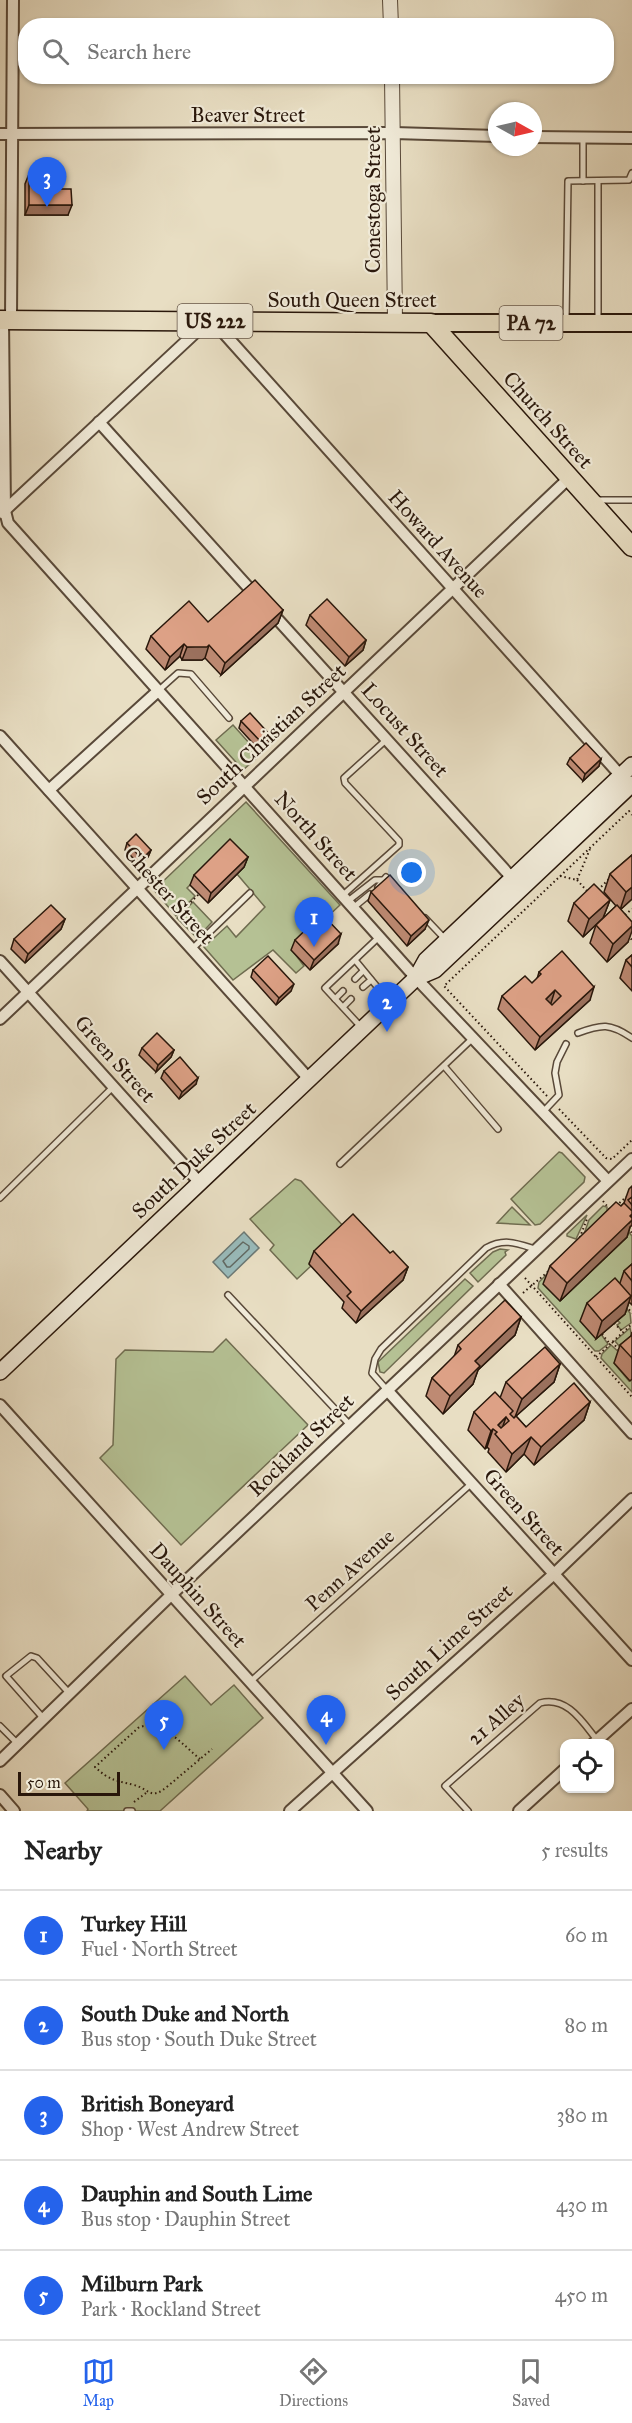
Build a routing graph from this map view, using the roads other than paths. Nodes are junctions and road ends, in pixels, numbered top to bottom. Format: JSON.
{"nodes":[{"id":1,"x":14,"y":0,"type":"edge"},
{"id":2,"x":390,"y":0,"type":"edge"},
{"id":3,"x":391,"y":18,"type":"edge"},
{"id":4,"x":392,"y":84,"type":"edge"},
{"id":5,"x":394,"y":133,"type":"junction"},
{"id":6,"x":0,"y":134,"type":"edge"},
{"id":7,"x":13,"y":134,"type":"junction"},
{"id":8,"x":488,"y":136,"type":"edge"},
{"id":9,"x":542,"y":137,"type":"edge"},
{"id":10,"x":583,"y":138,"type":"junction"},
{"id":11,"x":632,"y":138,"type":"edge"},
{"id":12,"x":632,"y":173,"type":"edge"},
{"id":13,"x":583,"y":181,"type":"junction"},
{"id":14,"x":598,"y":181,"type":"junction"},
{"id":15,"x":5,"y":319,"type":"edge"},
{"id":16,"x":213,"y":321,"type":"junction"},
{"id":17,"x":395,"y":322,"type":"junction"},
{"id":18,"x":430,"y":323,"type":"junction"},
{"id":19,"x":566,"y":323,"type":"junction"},
{"id":20,"x":598,"y":323,"type":"junction"},
{"id":21,"x":632,"y":323,"type":"edge"},
{"id":22,"x":99,"y":422,"type":"junction"},
{"id":23,"x":569,"y":478,"type":"junction"},
{"id":24,"x":591,"y":500,"type":"junction"},
{"id":25,"x":632,"y":500,"type":"edge"},
{"id":26,"x":2,"y":511,"type":"edge"},
{"id":27,"x":632,"y":547,"type":"edge"},
{"id":28,"x":453,"y":589,"type":"junction"},
{"id":29,"x":158,"y":691,"type":"junction"},
{"id":30,"x":344,"y":693,"type":"junction"},
{"id":31,"x":229,"y":718,"type":"dead end"},
{"id":32,"x":0,"y":736,"type":"edge"},
{"id":33,"x":387,"y":739,"type":"junction"},
{"id":34,"x":629,"y":781,"type":"edge"},
{"id":35,"x":244,"y":786,"type":"junction"},
{"id":36,"x":49,"y":790,"type":"junction"},
{"id":37,"x":512,"y":878,"type":"junction"},
{"id":38,"x":384,"y":879,"type":"junction"},
{"id":39,"x":394,"y":885,"type":"edge"},
{"id":40,"x":378,"y":888,"type":"edge"},
{"id":41,"x":138,"y":889,"type":"junction"},
{"id":42,"x":250,"y":893,"type":"dead end"},
{"id":43,"x":370,"y":894,"type":"edge"},
{"id":44,"x":348,"y":902,"type":"junction"},
{"id":45,"x":416,"y":909,"type":"edge"},
{"id":46,"x":379,"y":937,"type":"junction"},
{"id":47,"x":446,"y":940,"type":"junction"},
{"id":48,"x":192,"y":949,"type":"junction"},
{"id":49,"x":355,"y":960,"type":"junction"},
{"id":50,"x":0,"y":962,"type":"edge"},
{"id":51,"x":363,"y":971,"type":"junction"},
{"id":52,"x":416,"y":978,"type":"junction"},
{"id":53,"x":355,"y":979,"type":"dead end"},
{"id":54,"x":371,"y":980,"type":"junction"},
{"id":55,"x":363,"y":987,"type":"dead end"},
{"id":56,"x":343,"y":991,"type":"dead end"},
{"id":57,"x":28,"y":992,"type":"junction"},
{"id":58,"x":335,"y":999,"type":"junction"},
{"id":59,"x":351,"y":999,"type":"dead end"},
{"id":60,"x":391,"y":1003,"type":"junction"},
{"id":61,"x":343,"y":1007,"type":"junction"},
{"id":62,"x":0,"y":1019,"type":"edge"},
{"id":63,"x":363,"y":1029,"type":"junction"},
{"id":64,"x":578,"y":1033,"type":"dead end"},
{"id":65,"x":473,"y":1038,"type":"junction"},
{"id":66,"x":632,"y":1038,"type":"edge"},
{"id":67,"x":566,"y":1044,"type":"dead end"},
{"id":68,"x":444,"y":1066,"type":"junction"},
{"id":69,"x":309,"y":1079,"type":"junction"},
{"id":70,"x":113,"y":1087,"type":"junction"},
{"id":71,"x":543,"y":1112,"type":"junction"},
{"id":72,"x":498,"y":1129,"type":"dead end"},
{"id":73,"x":632,"y":1159,"type":"edge"},
{"id":74,"x":340,"y":1164,"type":"dead end"},
{"id":75,"x":608,"y":1181,"type":"junction"},
{"id":76,"x":200,"y":1183,"type":"junction"},
{"id":77,"x":0,"y":1198,"type":"edge"},
{"id":78,"x":535,"y":1249,"type":"junction"},
{"id":79,"x":499,"y":1284,"type":"junction"},
{"id":80,"x":228,"y":1295,"type":"dead end"},
{"id":81,"x":0,"y":1372,"type":"edge"},
{"id":82,"x":387,"y":1390,"type":"junction"},
{"id":83,"x":0,"y":1406,"type":"edge"},
{"id":84,"x":350,"y":1425,"type":"junction"},
{"id":85,"x":632,"y":1433,"type":"edge"},
{"id":86,"x":472,"y":1483,"type":"junction"},
{"id":87,"x":632,"y":1499,"type":"edge"},
{"id":88,"x":554,"y":1574,"type":"junction"},
{"id":89,"x":171,"y":1595,"type":"junction"},
{"id":90,"x":632,"y":1660,"type":"edge"},
{"id":91,"x":6,"y":1676,"type":"junction"},
{"id":92,"x":0,"y":1681,"type":"edge"},
{"id":93,"x":250,"y":1682,"type":"junction"},
{"id":94,"x":70,"y":1694,"type":"junction"},
{"id":95,"x":632,"y":1709,"type":"edge"},
{"id":96,"x":44,"y":1719,"type":"junction"},
{"id":97,"x":0,"y":1726,"type":"edge"},
{"id":98,"x":593,"y":1739,"type":"edge"},
{"id":99,"x":598,"y":1739,"type":"edge"},
{"id":100,"x":18,"y":1744,"type":"junction"},
{"id":101,"x":0,"y":1761,"type":"edge"},
{"id":102,"x":332,"y":1773,"type":"junction"},
{"id":103,"x":560,"y":1774,"type":"edge"},
{"id":104,"x":0,"y":1796,"type":"edge"},
{"id":105,"x":14,"y":1811,"type":"edge"},
{"id":106,"x":127,"y":1811,"type":"edge"},
{"id":107,"x":132,"y":1811,"type":"edge"},
{"id":108,"x":290,"y":1811,"type":"edge"},
{"id":109,"x":367,"y":1811,"type":"edge"},
{"id":110,"x":468,"y":1811,"type":"edge"},
{"id":111,"x":519,"y":1811,"type":"edge"}],
"edges":[{"from":1,"to":7,"type":"street"},
{"from":2,"to":3,"type":"street"},
{"from":4,"to":5,"type":"street","name":"Conestoga Street"},
{"from":5,"to":7,"type":"street","name":"Beaver Street"},
{"from":5,"to":8,"type":"street","name":"Beaver Street"},
{"from":5,"to":17,"type":"street","name":"Conestoga Street"},
{"from":6,"to":7,"type":"street","name":"Beaver Street"},
{"from":7,"to":15,"type":"street"},
{"from":9,"to":10,"type":"street"},
{"from":10,"to":11,"type":"street"},
{"from":10,"to":13,"type":"lane"},
{"from":12,"to":14,"type":"lane"},
{"from":13,"to":14,"type":"lane"},
{"from":13,"to":19,"type":"lane"},
{"from":14,"to":20,"type":"lane"},
{"from":15,"to":16,"type":"highway","name":"South Queen Street","number":"US 222"},
{"from":15,"to":26,"type":"street"},
{"from":16,"to":17,"type":"highway","name":"South Queen Street","number":"US 222"},
{"from":16,"to":22,"type":"street"},
{"from":16,"to":28,"type":"street","name":"Howard Avenue"},
{"from":17,"to":18,"type":"highway","name":"South Queen Street","number":"US 222"},
{"from":18,"to":19,"type":"main road","name":"South Queen Street","number":"PA 72"},
{"from":18,"to":23,"type":"highway","name":"Church Street"},
{"from":19,"to":20,"type":"main road","name":"South Queen Street","number":"PA 72"},
{"from":20,"to":21,"type":"main road","name":"South Queen Street","number":"PA 72"},
{"from":22,"to":26,"type":"street"},
{"from":22,"to":30,"type":"street","name":"Locust Street"},
{"from":23,"to":24,"type":"highway","name":"Church Street"},
{"from":23,"to":28,"type":"street","name":"South Christian Street"},
{"from":24,"to":25,"type":"lane"},
{"from":24,"to":27,"type":"highway","name":"Church Street"},
{"from":26,"to":29,"type":"street","name":"North Street"},
{"from":28,"to":30,"type":"street","name":"South Christian Street"},
{"from":28,"to":34,"type":"street","name":"Howard Avenue"},
{"from":29,"to":31,"type":"lane"},
{"from":29,"to":35,"type":"street","name":"North Street"},
{"from":29,"to":36,"type":"street"},
{"from":30,"to":33,"type":"street","name":"Locust Street"},
{"from":30,"to":35,"type":"street","name":"South Christian Street"},
{"from":32,"to":36,"type":"street","name":"Chester Street"},
{"from":33,"to":37,"type":"street","name":"Locust Street"},
{"from":33,"to":44,"type":"lane"},
{"from":34,"to":37,"type":"main road","name":"South Duke Street"},
{"from":34,"to":52,"type":"main road","name":"South Duke Street"},
{"from":35,"to":41,"type":"street","name":"South Christian Street"},
{"from":35,"to":44,"type":"street","name":"North Street"},
{"from":36,"to":41,"type":"street","name":"Chester Street"},
{"from":37,"to":47,"type":"main road","name":"South Duke Street"},
{"from":38,"to":39,"type":"lane"},
{"from":38,"to":40,"type":"lane"},
{"from":38,"to":44,"type":"lane"},
{"from":41,"to":48,"type":"street","name":"Chester Street"},
{"from":41,"to":57,"type":"street","name":"South Christian Street"},
{"from":42,"to":48,"type":"lane"},
{"from":43,"to":44,"type":"lane"},
{"from":44,"to":46,"type":"street","name":"North Street"},
{"from":45,"to":47,"type":"lane"},
{"from":46,"to":49,"type":"lane"},
{"from":46,"to":52,"type":"street","name":"North Street"},
{"from":47,"to":52,"type":"main road","name":"South Duke Street"},
{"from":48,"to":69,"type":"street","name":"Chester Street"},
{"from":49,"to":51,"type":"lane"},
{"from":49,"to":58,"type":"lane"},
{"from":50,"to":57,"type":"street","name":"Green Street"},
{"from":51,"to":53,"type":"lane"},
{"from":51,"to":54,"type":"lane"},
{"from":52,"to":60,"type":"main road","name":"South Duke Street"},
{"from":52,"to":65,"type":"street","name":"North Street"},
{"from":54,"to":55,"type":"lane"},
{"from":54,"to":60,"type":"lane"},
{"from":56,"to":58,"type":"lane"},
{"from":57,"to":62,"type":"street","name":"South Christian Street"},
{"from":57,"to":70,"type":"street","name":"Green Street"},
{"from":58,"to":61,"type":"lane"},
{"from":59,"to":61,"type":"lane"},
{"from":60,"to":63,"type":"main road","name":"South Duke Street"},
{"from":61,"to":63,"type":"lane"},
{"from":63,"to":69,"type":"main road","name":"South Duke Street"},
{"from":64,"to":66,"type":"lane"},
{"from":65,"to":68,"type":"lane"},
{"from":65,"to":71,"type":"street","name":"North Street"},
{"from":67,"to":71,"type":"lane"},
{"from":68,"to":72,"type":"lane"},
{"from":68,"to":74,"type":"lane"},
{"from":69,"to":76,"type":"main road","name":"South Duke Street"},
{"from":70,"to":76,"type":"street","name":"Green Street"},
{"from":70,"to":77,"type":"lane"},
{"from":71,"to":75,"type":"street","name":"North Street"},
{"from":73,"to":75,"type":"street","name":"Rockland Street"},
{"from":75,"to":78,"type":"street","name":"Rockland Street"},
{"from":76,"to":81,"type":"main road","name":"South Duke Street"},
{"from":78,"to":79,"type":"street","name":"Rockland Street"},
{"from":78,"to":82,"type":"lane"},
{"from":79,"to":82,"type":"street","name":"Rockland Street"},
{"from":79,"to":85,"type":"street"},
{"from":80,"to":84,"type":"lane"},
{"from":82,"to":84,"type":"street","name":"Rockland Street"},
{"from":82,"to":86,"type":"street","name":"Green Street"},
{"from":83,"to":89,"type":"street","name":"Dauphin Street"},
{"from":84,"to":89,"type":"street","name":"Rockland Street"},
{"from":86,"to":88,"type":"street","name":"Green Street"},
{"from":86,"to":93,"type":"lane","name":"Penn Avenue"},
{"from":87,"to":88,"type":"street","name":"South Lime Street"},
{"from":88,"to":90,"type":"street","name":"Green Street"},
{"from":88,"to":102,"type":"street","name":"South Lime Street"},
{"from":89,"to":93,"type":"street","name":"Dauphin Street"},
{"from":89,"to":94,"type":"street","name":"Rockland Street"},
{"from":91,"to":92,"type":"lane"},
{"from":91,"to":94,"type":"lane"},
{"from":91,"to":96,"type":"lane"},
{"from":93,"to":102,"type":"street","name":"Dauphin Street"},
{"from":94,"to":96,"type":"street","name":"Rockland Street"},
{"from":95,"to":99,"type":"street"},
{"from":96,"to":100,"type":"street","name":"Rockland Street"},
{"from":97,"to":100,"type":"lane"},
{"from":98,"to":110,"type":"lane","name":"21 Alley"},
{"from":100,"to":101,"type":"street","name":"Rockland Street"},
{"from":102,"to":108,"type":"street","name":"South Lime Street"},
{"from":102,"to":109,"type":"street","name":"Dauphin Street"},
{"from":103,"to":111,"type":"street"},
{"from":104,"to":105,"type":"street"},
{"from":106,"to":107,"type":"lane"}]}
